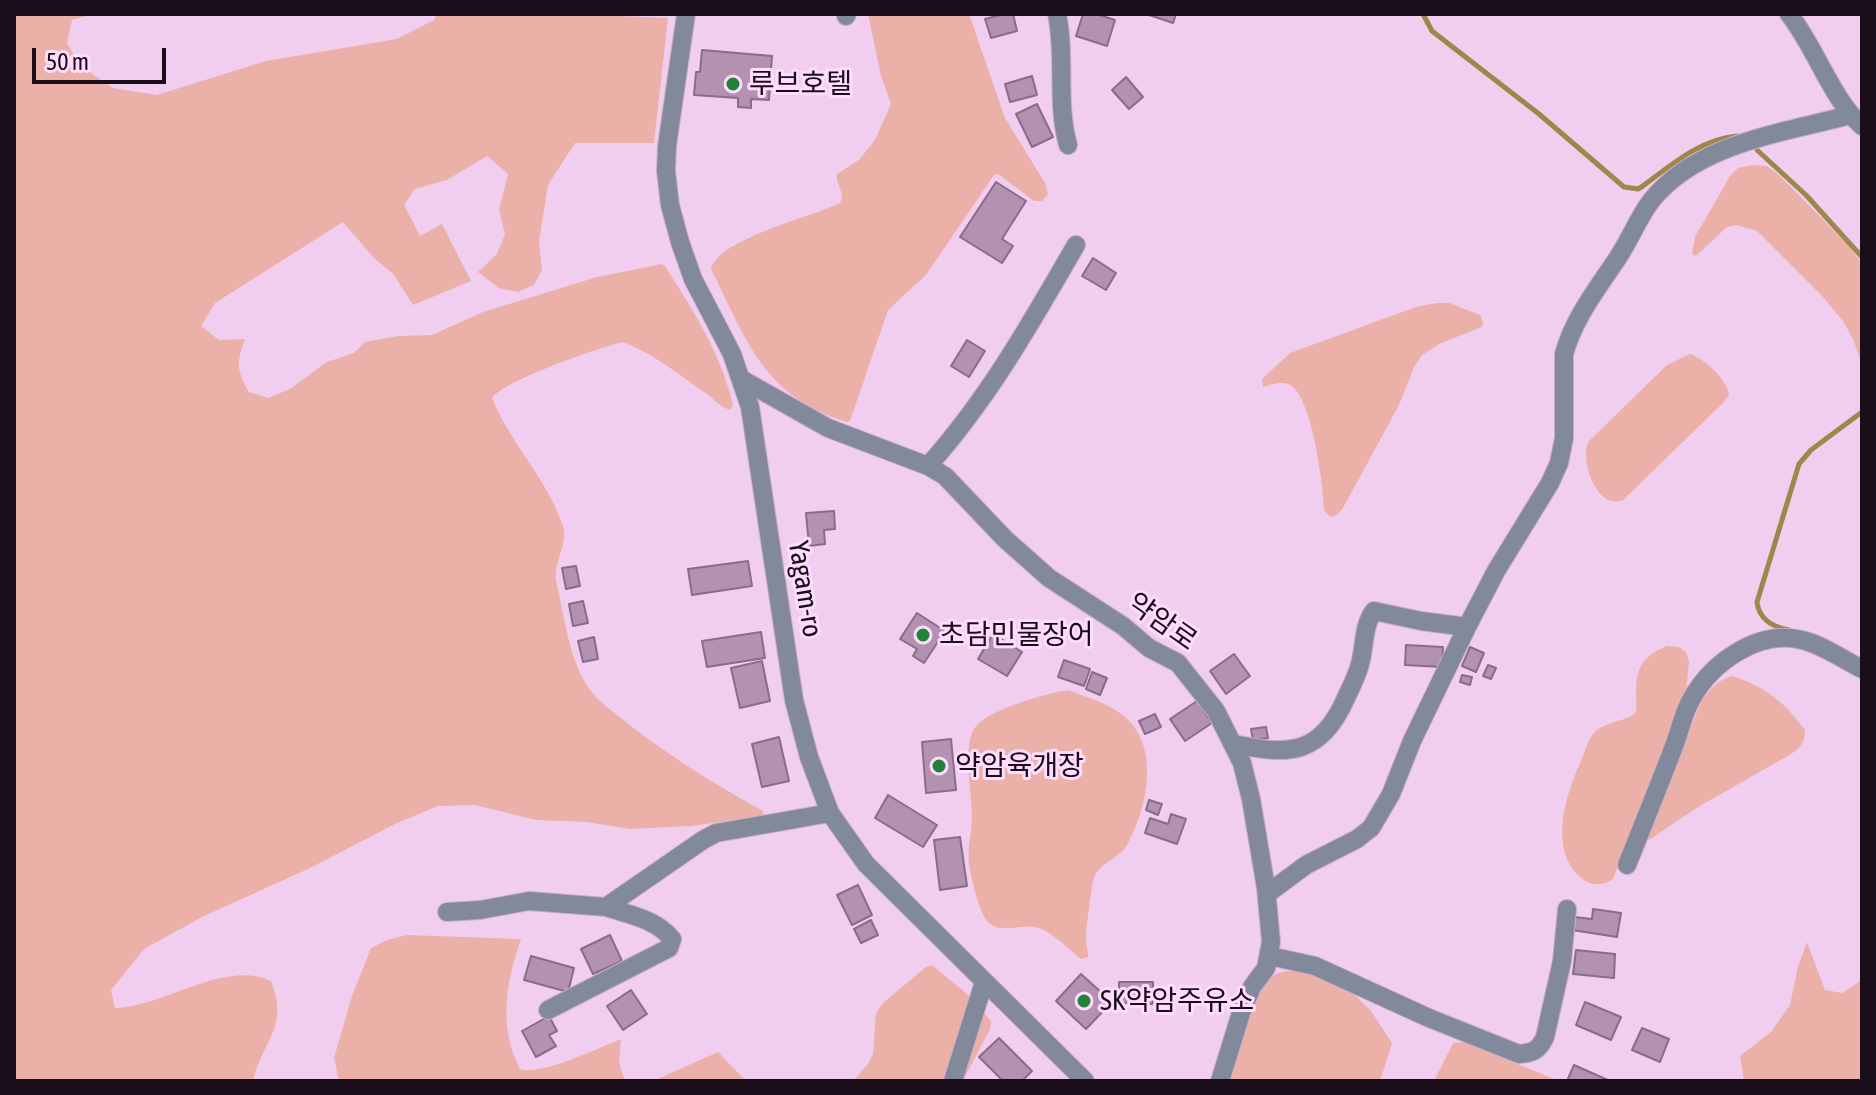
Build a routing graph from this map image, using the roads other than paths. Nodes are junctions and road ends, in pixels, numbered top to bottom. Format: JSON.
{"nodes":[{"id":1,"x":686,"y":14,"type":"edge"},
{"id":2,"x":1057,"y":14,"type":"edge"},
{"id":3,"x":1789,"y":14,"type":"edge"},
{"id":4,"x":1856,"y":121,"type":"edge"},
{"id":5,"x":1068,"y":145,"type":"dead end"},
{"id":6,"x":1076,"y":245,"type":"dead end"},
{"id":7,"x":743,"y":380,"type":"junction"},
{"id":8,"x":928,"y":466,"type":"junction"},
{"id":9,"x":1467,"y":627,"type":"junction"},
{"id":10,"x":1862,"y":669,"type":"edge"},
{"id":11,"x":1234,"y":744,"type":"junction"},
{"id":12,"x":830,"y":813,"type":"junction"},
{"id":13,"x":1627,"y":865,"type":"dead end"},
{"id":14,"x":1267,"y":894,"type":"junction"},
{"id":15,"x":606,"y":907,"type":"junction"},
{"id":16,"x":1567,"y":909,"type":"dead end"},
{"id":17,"x":447,"y":912,"type":"dead end"},
{"id":18,"x":1270,"y":956,"type":"junction"},
{"id":19,"x":984,"y":982,"type":"junction"},
{"id":20,"x":548,"y":1010,"type":"dead end"},
{"id":21,"x":953,"y":1081,"type":"edge"},
{"id":22,"x":1085,"y":1081,"type":"edge"},
{"id":23,"x":1220,"y":1081,"type":"edge"}],
"edges":[{"from":1,"to":7,"type":"street","name":"Yagam-ro"},
{"from":2,"to":5,"type":"street"},
{"from":3,"to":4,"type":"street"},
{"from":4,"to":9,"type":"street"},
{"from":6,"to":8,"type":"street"},
{"from":7,"to":8,"type":"street","name":"약암로"},
{"from":7,"to":12,"type":"street","name":"Yagam-ro"},
{"from":8,"to":11,"type":"street","name":"약암로"},
{"from":9,"to":11,"type":"street"},
{"from":9,"to":14,"type":"street"},
{"from":10,"to":13,"type":"street"},
{"from":11,"to":14,"type":"street","name":"약암로"},
{"from":12,"to":15,"type":"street"},
{"from":12,"to":19,"type":"street","name":"Yagam-ro"},
{"from":14,"to":18,"type":"street","name":"약암로"},
{"from":15,"to":17,"type":"street"},
{"from":15,"to":20,"type":"street"},
{"from":16,"to":18,"type":"street"},
{"from":18,"to":23,"type":"street"},
{"from":19,"to":21,"type":"street"},
{"from":19,"to":22,"type":"street","name":"Yagam-ro"}]}
